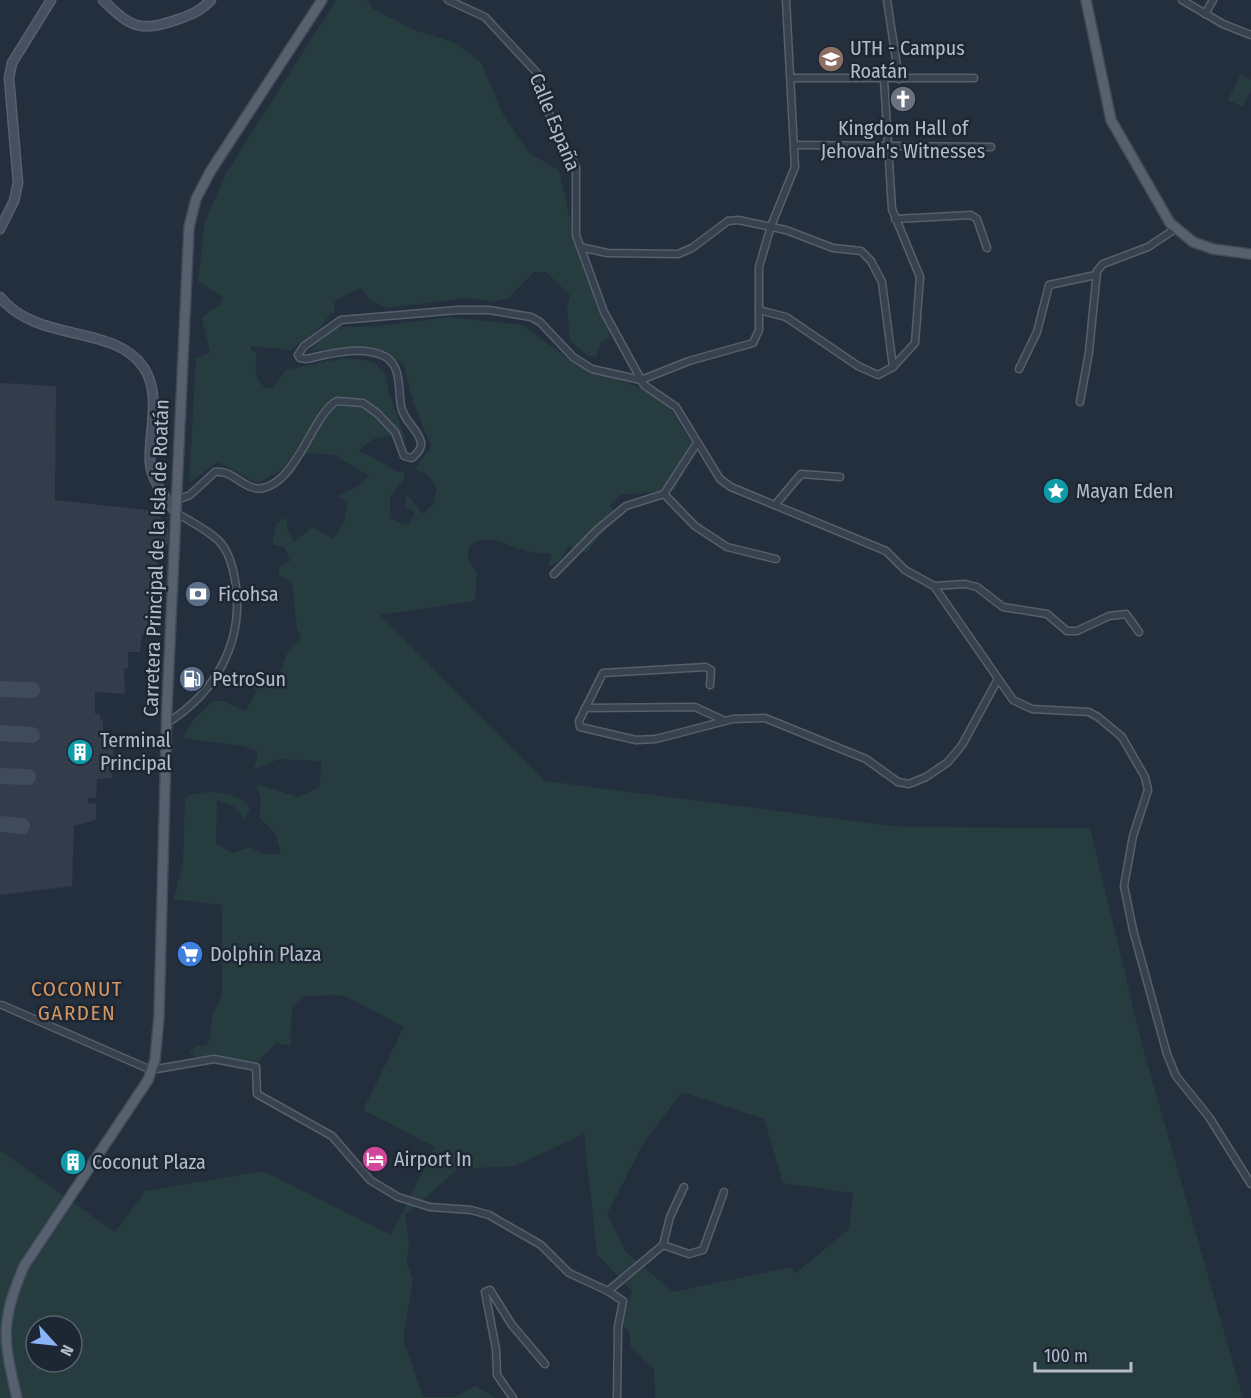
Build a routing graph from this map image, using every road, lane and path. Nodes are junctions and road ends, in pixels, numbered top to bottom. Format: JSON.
{"nodes":[{"id":1,"x":51,"y":0,"type":"edge"},
{"id":2,"x":103,"y":0,"type":"edge"},
{"id":3,"x":211,"y":0,"type":"edge"},
{"id":4,"x":322,"y":0,"type":"edge"},
{"id":5,"x":448,"y":0,"type":"edge"},
{"id":6,"x":786,"y":0,"type":"edge"},
{"id":7,"x":887,"y":0,"type":"edge"},
{"id":8,"x":1086,"y":0,"type":"edge"},
{"id":9,"x":1182,"y":0,"type":"edge"},
{"id":10,"x":1213,"y":0,"type":"edge"},
{"id":11,"x":1205,"y":14,"type":"junction"},
{"id":12,"x":1251,"y":35,"type":"edge"},
{"id":13,"x":791,"y":78,"type":"junction"},
{"id":14,"x":974,"y":78,"type":"dead end"},
{"id":15,"x":884,"y":80,"type":"junction"},
{"id":16,"x":899,"y":80,"type":"junction"},
{"id":17,"x":796,"y":145,"type":"junction"},
{"id":18,"x":888,"y":146,"type":"junction"},
{"id":19,"x":991,"y":147,"type":"dead end"},
{"id":20,"x":895,"y":219,"type":"junction"},
{"id":21,"x":771,"y":226,"type":"junction"},
{"id":22,"x":0,"y":229,"type":"edge"},
{"id":23,"x":1175,"y":229,"type":"junction"},
{"id":24,"x":580,"y":247,"type":"junction"},
{"id":25,"x":987,"y":248,"type":"dead end"},
{"id":26,"x":1251,"y":254,"type":"edge"},
{"id":27,"x":1096,"y":275,"type":"junction"},
{"id":28,"x":0,"y":297,"type":"edge"},
{"id":29,"x":759,"y":310,"type":"junction"},
{"id":30,"x":892,"y":367,"type":"junction"},
{"id":31,"x":1019,"y":369,"type":"dead end"},
{"id":32,"x":641,"y":380,"type":"junction"},
{"id":33,"x":1080,"y":402,"type":"dead end"},
{"id":34,"x":697,"y":443,"type":"junction"},
{"id":35,"x":840,"y":477,"type":"dead end"},
{"id":36,"x":664,"y":494,"type":"junction"},
{"id":37,"x":177,"y":500,"type":"junction"},
{"id":38,"x":775,"y":505,"type":"junction"},
{"id":39,"x":175,"y":512,"type":"junction"},
{"id":40,"x":776,"y":559,"type":"dead end"},
{"id":41,"x":554,"y":574,"type":"dead end"},
{"id":42,"x":934,"y":586,"type":"junction"},
{"id":43,"x":1139,"y":632,"type":"dead end"},
{"id":44,"x":998,"y":679,"type":"junction"},
{"id":45,"x":710,"y":685,"type":"dead end"},
{"id":46,"x":585,"y":708,"type":"junction"},
{"id":47,"x":724,"y":721,"type":"junction"},
{"id":48,"x":167,"y":723,"type":"junction"},
{"id":49,"x":2,"y":1005,"type":"dead end"},
{"id":50,"x":151,"y":1070,"type":"junction"},
{"id":51,"x":1251,"y":1184,"type":"edge"},
{"id":52,"x":684,"y":1187,"type":"dead end"},
{"id":53,"x":724,"y":1192,"type":"dead end"},
{"id":54,"x":663,"y":1245,"type":"junction"},
{"id":55,"x":608,"y":1290,"type":"junction"},
{"id":56,"x":545,"y":1364,"type":"dead end"},
{"id":57,"x":17,"y":1398,"type":"edge"},
{"id":58,"x":513,"y":1398,"type":"edge"},
{"id":59,"x":616,"y":1398,"type":"edge"}],
"edges":[{"from":1,"to":22,"type":"street"},
{"from":2,"to":3,"type":"street"},
{"from":4,"to":37,"type":"main road","name":"Carretera Principal de la Isla de Roatán"},
{"from":5,"to":24,"type":"street","name":"Calle España"},
{"from":6,"to":13,"type":"street"},
{"from":7,"to":16,"type":"street"},
{"from":8,"to":23,"type":"main road"},
{"from":9,"to":11,"type":"street"},
{"from":10,"to":11,"type":"street"},
{"from":11,"to":12,"type":"street"},
{"from":13,"to":15,"type":"street"},
{"from":13,"to":17,"type":"street"},
{"from":14,"to":16,"type":"street"},
{"from":15,"to":16,"type":"street"},
{"from":15,"to":18,"type":"street"},
{"from":17,"to":18,"type":"street"},
{"from":17,"to":21,"type":"street"},
{"from":18,"to":19,"type":"street"},
{"from":18,"to":20,"type":"street"},
{"from":20,"to":25,"type":"street"},
{"from":20,"to":30,"type":"street"},
{"from":21,"to":24,"type":"street"},
{"from":21,"to":29,"type":"street"},
{"from":21,"to":30,"type":"street"},
{"from":23,"to":26,"type":"main road"},
{"from":23,"to":27,"type":"street"},
{"from":24,"to":32,"type":"street","name":"Calle España"},
{"from":27,"to":31,"type":"street"},
{"from":27,"to":33,"type":"street"},
{"from":28,"to":39,"type":"street"},
{"from":29,"to":30,"type":"street"},
{"from":29,"to":32,"type":"street"},
{"from":32,"to":34,"type":"street"},
{"from":32,"to":37,"type":"street"},
{"from":34,"to":36,"type":"street"},
{"from":34,"to":38,"type":"street"},
{"from":35,"to":38,"type":"street"},
{"from":36,"to":40,"type":"street"},
{"from":36,"to":41,"type":"street"},
{"from":37,"to":39,"type":"main road","name":"Carretera Principal de la Isla de Roatán"},
{"from":38,"to":42,"type":"street"},
{"from":39,"to":48,"type":"main road","name":"Carretera Principal de la Isla de Roatán"},
{"from":39,"to":48,"type":"street"},
{"from":42,"to":43,"type":"street"},
{"from":42,"to":44,"type":"street"},
{"from":44,"to":47,"type":"street"},
{"from":44,"to":51,"type":"street"},
{"from":45,"to":46,"type":"street"},
{"from":46,"to":47,"type":"street"},
{"from":46,"to":47,"type":"street"},
{"from":48,"to":50,"type":"main road","name":"Carretera Principal de la Isla de Roatán"},
{"from":49,"to":50,"type":"street"},
{"from":50,"to":55,"type":"street"},
{"from":50,"to":57,"type":"main road","name":"Carretera Principal de la Isla de Roatán"},
{"from":52,"to":54,"type":"street"},
{"from":53,"to":54,"type":"street"},
{"from":54,"to":55,"type":"street"},
{"from":55,"to":59,"type":"street"},
{"from":56,"to":58,"type":"street"}]}
